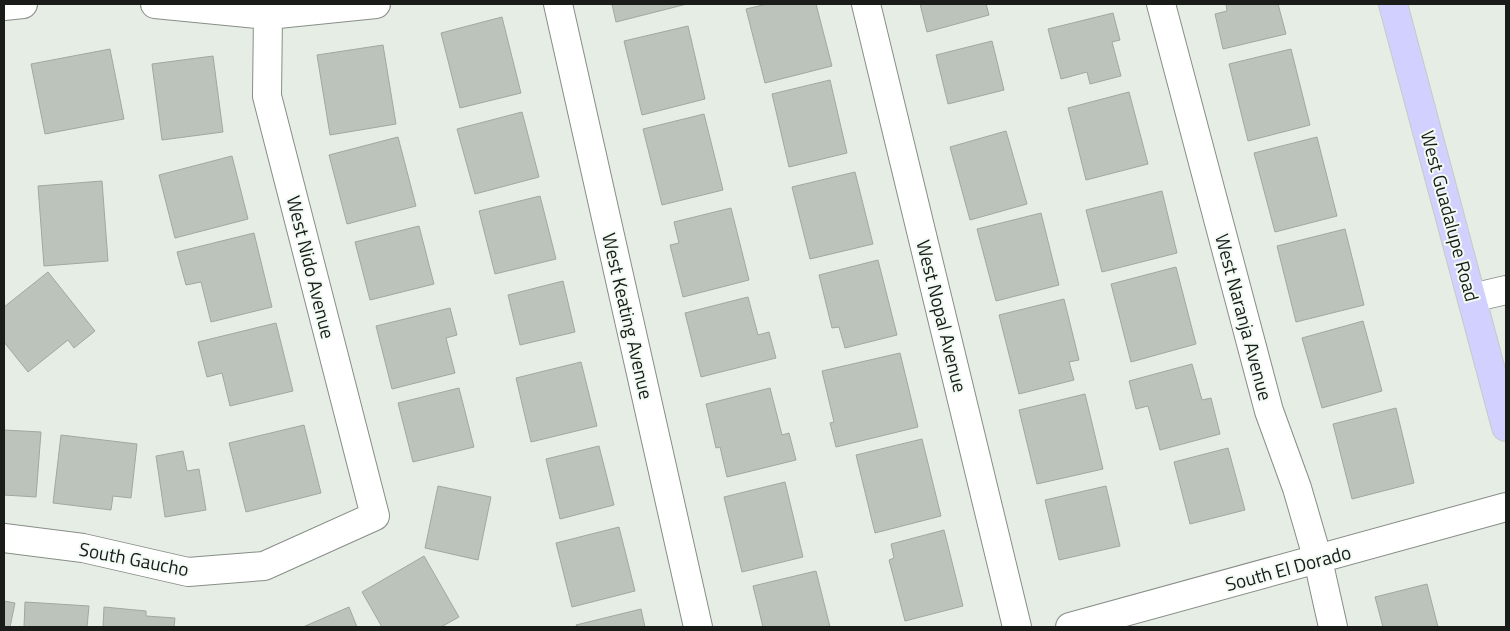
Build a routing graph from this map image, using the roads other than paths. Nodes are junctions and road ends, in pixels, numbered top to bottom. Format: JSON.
{"nodes":[{"id":1,"x":23,"y":4,"type":"edge"},
{"id":2,"x":155,"y":4,"type":"edge"},
{"id":3,"x":376,"y":4,"type":"edge"},
{"id":4,"x":558,"y":4,"type":"edge"},
{"id":5,"x":866,"y":4,"type":"edge"},
{"id":6,"x":1161,"y":4,"type":"edge"},
{"id":7,"x":1394,"y":4,"type":"edge"},
{"id":8,"x":4,"y":6,"type":"edge"},
{"id":9,"x":268,"y":15,"type":"junction"},
{"id":10,"x":1506,"y":290,"type":"edge"},
{"id":11,"x":1472,"y":298,"type":"junction"},
{"id":12,"x":1506,"y":428,"type":"edge"},
{"id":13,"x":1506,"y":508,"type":"edge"},
{"id":14,"x":375,"y":516,"type":"joint"},
{"id":15,"x":4,"y":538,"type":"edge"},
{"id":16,"x":1318,"y":560,"type":"junction"},
{"id":17,"x":698,"y":627,"type":"edge"},
{"id":18,"x":1017,"y":627,"type":"edge"},
{"id":19,"x":1070,"y":627,"type":"edge"},
{"id":20,"x":1333,"y":627,"type":"edge"}],
"edges":[{"from":1,"to":8,"type":"street"},
{"from":2,"to":9,"type":"street"},
{"from":3,"to":9,"type":"street"},
{"from":4,"to":17,"type":"street","name":"West Keating Avenue"},
{"from":5,"to":18,"type":"street","name":"West Nopal Avenue"},
{"from":6,"to":16,"type":"street","name":"West Naranja Avenue"},
{"from":7,"to":11,"type":"main road","name":"West Guadalupe Road"},
{"from":9,"to":14,"type":"street","name":"West Nido Avenue"},
{"from":10,"to":11,"type":"street"},
{"from":11,"to":12,"type":"main road","name":"West Guadalupe Road"},
{"from":13,"to":16,"type":"street","name":"South El Dorado"},
{"from":14,"to":15,"type":"street","name":"South Gaucho"},
{"from":16,"to":19,"type":"street","name":"South El Dorado"},
{"from":16,"to":20,"type":"street","name":"West Naranja Avenue"}]}
